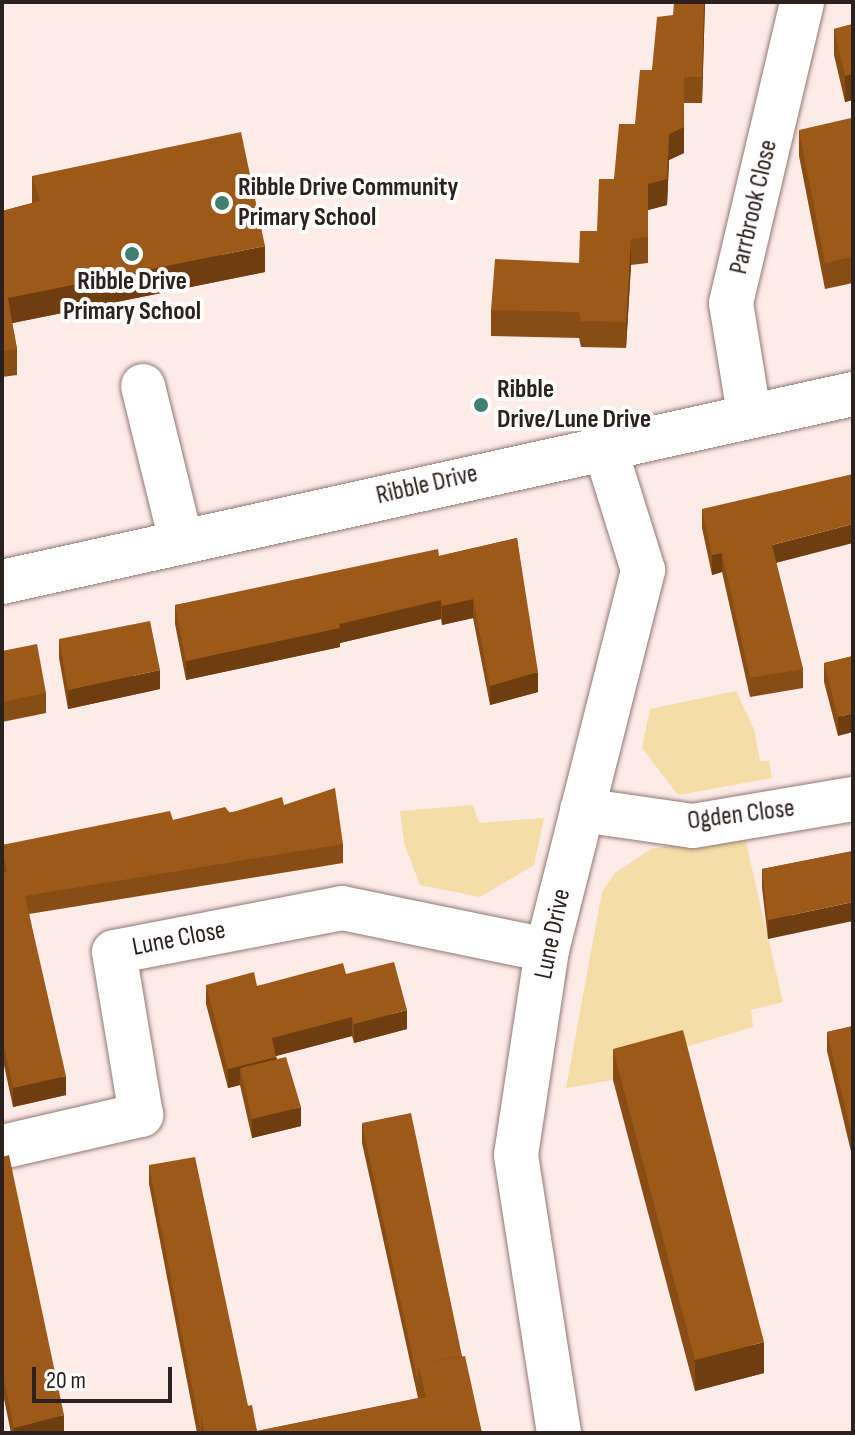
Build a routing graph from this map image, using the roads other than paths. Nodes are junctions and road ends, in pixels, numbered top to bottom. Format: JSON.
{"nodes":[{"id":1,"x":802,"y":2,"type":"edge"},
{"id":2,"x":143,"y":386,"type":"dead end"},
{"id":3,"x":853,"y":394,"type":"edge"},
{"id":4,"x":749,"y":414,"type":"junction"},
{"id":5,"x":604,"y":445,"type":"junction"},
{"id":6,"x":181,"y":541,"type":"junction"},
{"id":7,"x":2,"y":582,"type":"edge"},
{"id":8,"x":853,"y":799,"type":"edge"},
{"id":9,"x":582,"y":810,"type":"junction"},
{"id":10,"x":547,"y":950,"type":"junction"},
{"id":11,"x":2,"y":1147,"type":"edge"},
{"id":12,"x":559,"y":1433,"type":"edge"}],
"edges":[{"from":1,"to":4,"type":"street","name":"Parrbrook Close"},
{"from":2,"to":6,"type":"street"},
{"from":3,"to":4,"type":"street","name":"Ribble Drive"},
{"from":4,"to":5,"type":"street","name":"Ribble Drive"},
{"from":5,"to":6,"type":"street","name":"Ribble Drive"},
{"from":5,"to":9,"type":"street","name":"Lune Drive"},
{"from":6,"to":7,"type":"street","name":"Ribble Drive"},
{"from":8,"to":9,"type":"street","name":"Ogden Close"},
{"from":9,"to":10,"type":"street","name":"Lune Drive"},
{"from":10,"to":11,"type":"street","name":"Lune Close"},
{"from":10,"to":12,"type":"street","name":"Lune Drive"}]}
